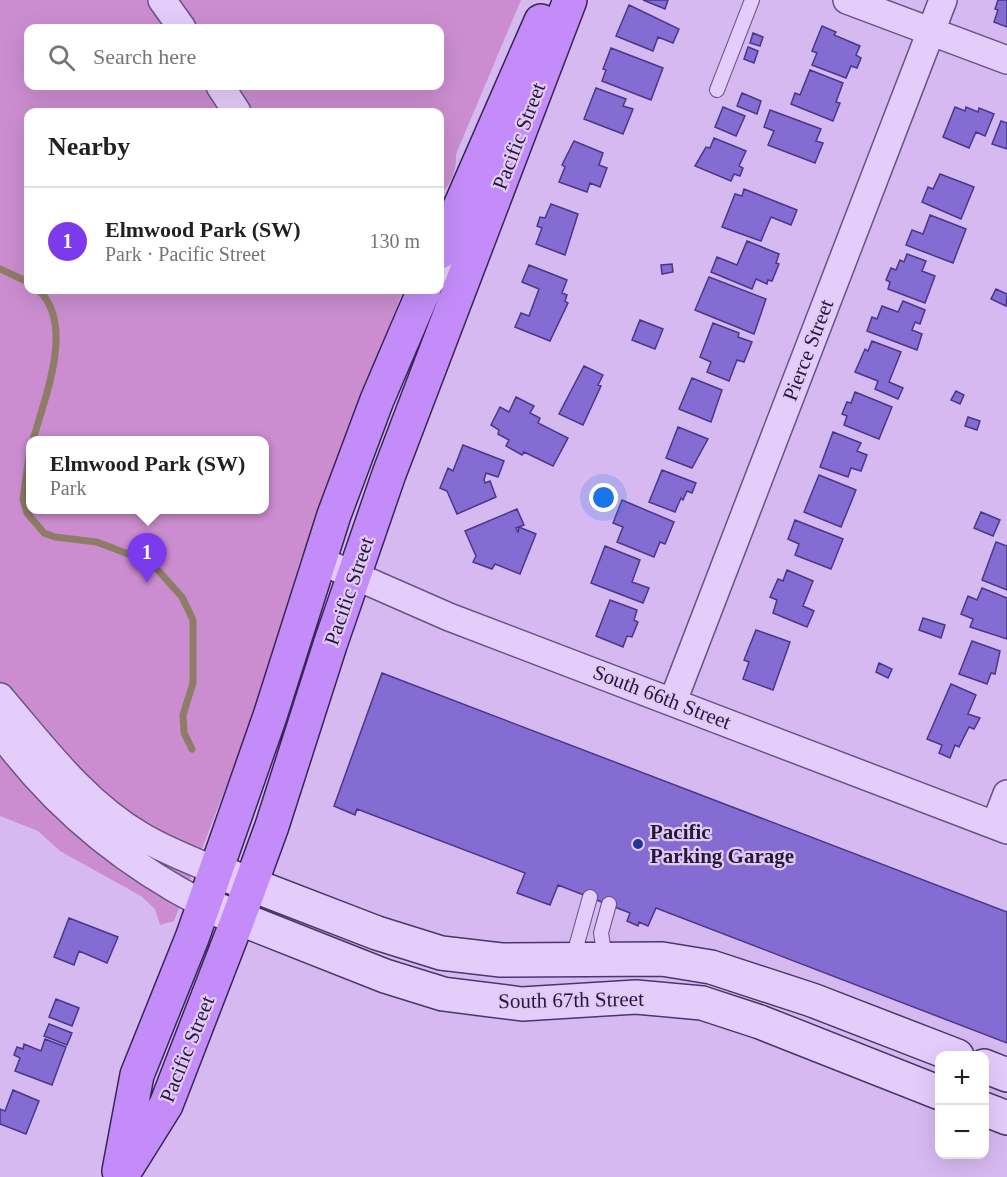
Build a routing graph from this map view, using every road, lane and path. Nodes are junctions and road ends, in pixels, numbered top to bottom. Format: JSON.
{"nodes":[{"id":1,"x":162,"y":0,"type":"edge"},
{"id":2,"x":551,"y":0,"type":"edge"},
{"id":3,"x":570,"y":0,"type":"edge"},
{"id":4,"x":752,"y":0,"type":"edge"},
{"id":5,"x":847,"y":0,"type":"edge"},
{"id":6,"x":943,"y":0,"type":"edge"},
{"id":7,"x":179,"y":24,"type":"edge"},
{"id":8,"x":931,"y":31,"type":"junction"},
{"id":9,"x":1007,"y":60,"type":"edge"},
{"id":10,"x":223,"y":90,"type":"edge"},
{"id":11,"x":717,"y":90,"type":"dead end"},
{"id":12,"x":234,"y":108,"type":"edge"},
{"id":13,"x":445,"y":257,"type":"edge"},
{"id":14,"x":422,"y":294,"type":"edge"},
{"id":15,"x":435,"y":294,"type":"edge"},
{"id":16,"x":319,"y":560,"type":"junction"},
{"id":17,"x":354,"y":575,"type":"junction"},
{"id":18,"x":0,"y":697,"type":"edge"},
{"id":19,"x":673,"y":701,"type":"junction"},
{"id":20,"x":0,"y":732,"type":"edge"},
{"id":21,"x":1007,"y":794,"type":"edge"},
{"id":22,"x":1001,"y":827,"type":"edge"},
{"id":23,"x":216,"y":871,"type":"junction"},
{"id":24,"x":251,"y":884,"type":"junction"},
{"id":25,"x":590,"y":897,"type":"dead end"},
{"id":26,"x":203,"y":904,"type":"junction"},
{"id":27,"x":609,"y":904,"type":"dead end"},
{"id":28,"x":238,"y":919,"type":"junction"},
{"id":29,"x":589,"y":958,"type":"junction"},
{"id":30,"x":762,"y":983,"type":"junction"},
{"id":31,"x":591,"y":1000,"type":"junction"},
{"id":32,"x":944,"y":1051,"type":"edge"},
{"id":33,"x":989,"y":1068,"type":"edge"},
{"id":34,"x":891,"y":1074,"type":"junction"},
{"id":35,"x":1007,"y":1075,"type":"edge"},
{"id":36,"x":935,"y":1080,"type":"edge"},
{"id":37,"x":935,"y":1091,"type":"edge"},
{"id":38,"x":989,"y":1098,"type":"edge"},
{"id":39,"x":1007,"y":1104,"type":"edge"},
{"id":40,"x":989,"y":1112,"type":"edge"},
{"id":41,"x":1007,"y":1118,"type":"edge"},
{"id":42,"x":119,"y":1177,"type":"edge"}],
"edges":[{"from":1,"to":7,"type":"street"},
{"from":2,"to":13,"type":"main road","name":"Pacific Street"},
{"from":3,"to":13,"type":"main road","name":"Pacific Street"},
{"from":4,"to":11,"type":"lane"},
{"from":5,"to":8,"type":"street"},
{"from":6,"to":8,"type":"street","name":"Pierce Street"},
{"from":8,"to":9,"type":"street"},
{"from":8,"to":19,"type":"street","name":"Pierce Street"},
{"from":10,"to":12,"type":"street"},
{"from":14,"to":16,"type":"main road","name":"Pacific Street"},
{"from":15,"to":17,"type":"main road","name":"Pacific Street"},
{"from":16,"to":17,"type":"street","name":"South 66th Street"},
{"from":16,"to":23,"type":"main road","name":"Pacific Street"},
{"from":17,"to":19,"type":"street","name":"South 66th Street"},
{"from":17,"to":24,"type":"main road","name":"Pacific Street"},
{"from":18,"to":23,"type":"street"},
{"from":19,"to":22,"type":"street","name":"South 66th Street"},
{"from":20,"to":26,"type":"street"},
{"from":21,"to":22,"type":"street"},
{"from":23,"to":24,"type":"main road","name":"South 67th Street"},
{"from":23,"to":26,"type":"main road","name":"Pacific Street"},
{"from":24,"to":28,"type":"main road","name":"Pacific Street"},
{"from":24,"to":29,"type":"main road","name":"South 67th Street"},
{"from":25,"to":29,"type":"lane"},
{"from":26,"to":28,"type":"main road","name":"South 67th Street"},
{"from":26,"to":42,"type":"main road","name":"Pacific Street"},
{"from":27,"to":29,"type":"lane"},
{"from":28,"to":31,"type":"main road","name":"South 67th Street"},
{"from":28,"to":42,"type":"main road","name":"Pacific Street"},
{"from":29,"to":30,"type":"main road","name":"South 67th Street"},
{"from":30,"to":31,"type":"main road"},
{"from":30,"to":32,"type":"main road","name":"South 67th Street"},
{"from":31,"to":34,"type":"main road","name":"South 67th Street"},
{"from":33,"to":35,"type":"main road"},
{"from":34,"to":36,"type":"lane"},
{"from":34,"to":37,"type":"main road","name":"South 67th Street"},
{"from":38,"to":39,"type":"lane"},
{"from":40,"to":41,"type":"main road"}]}
